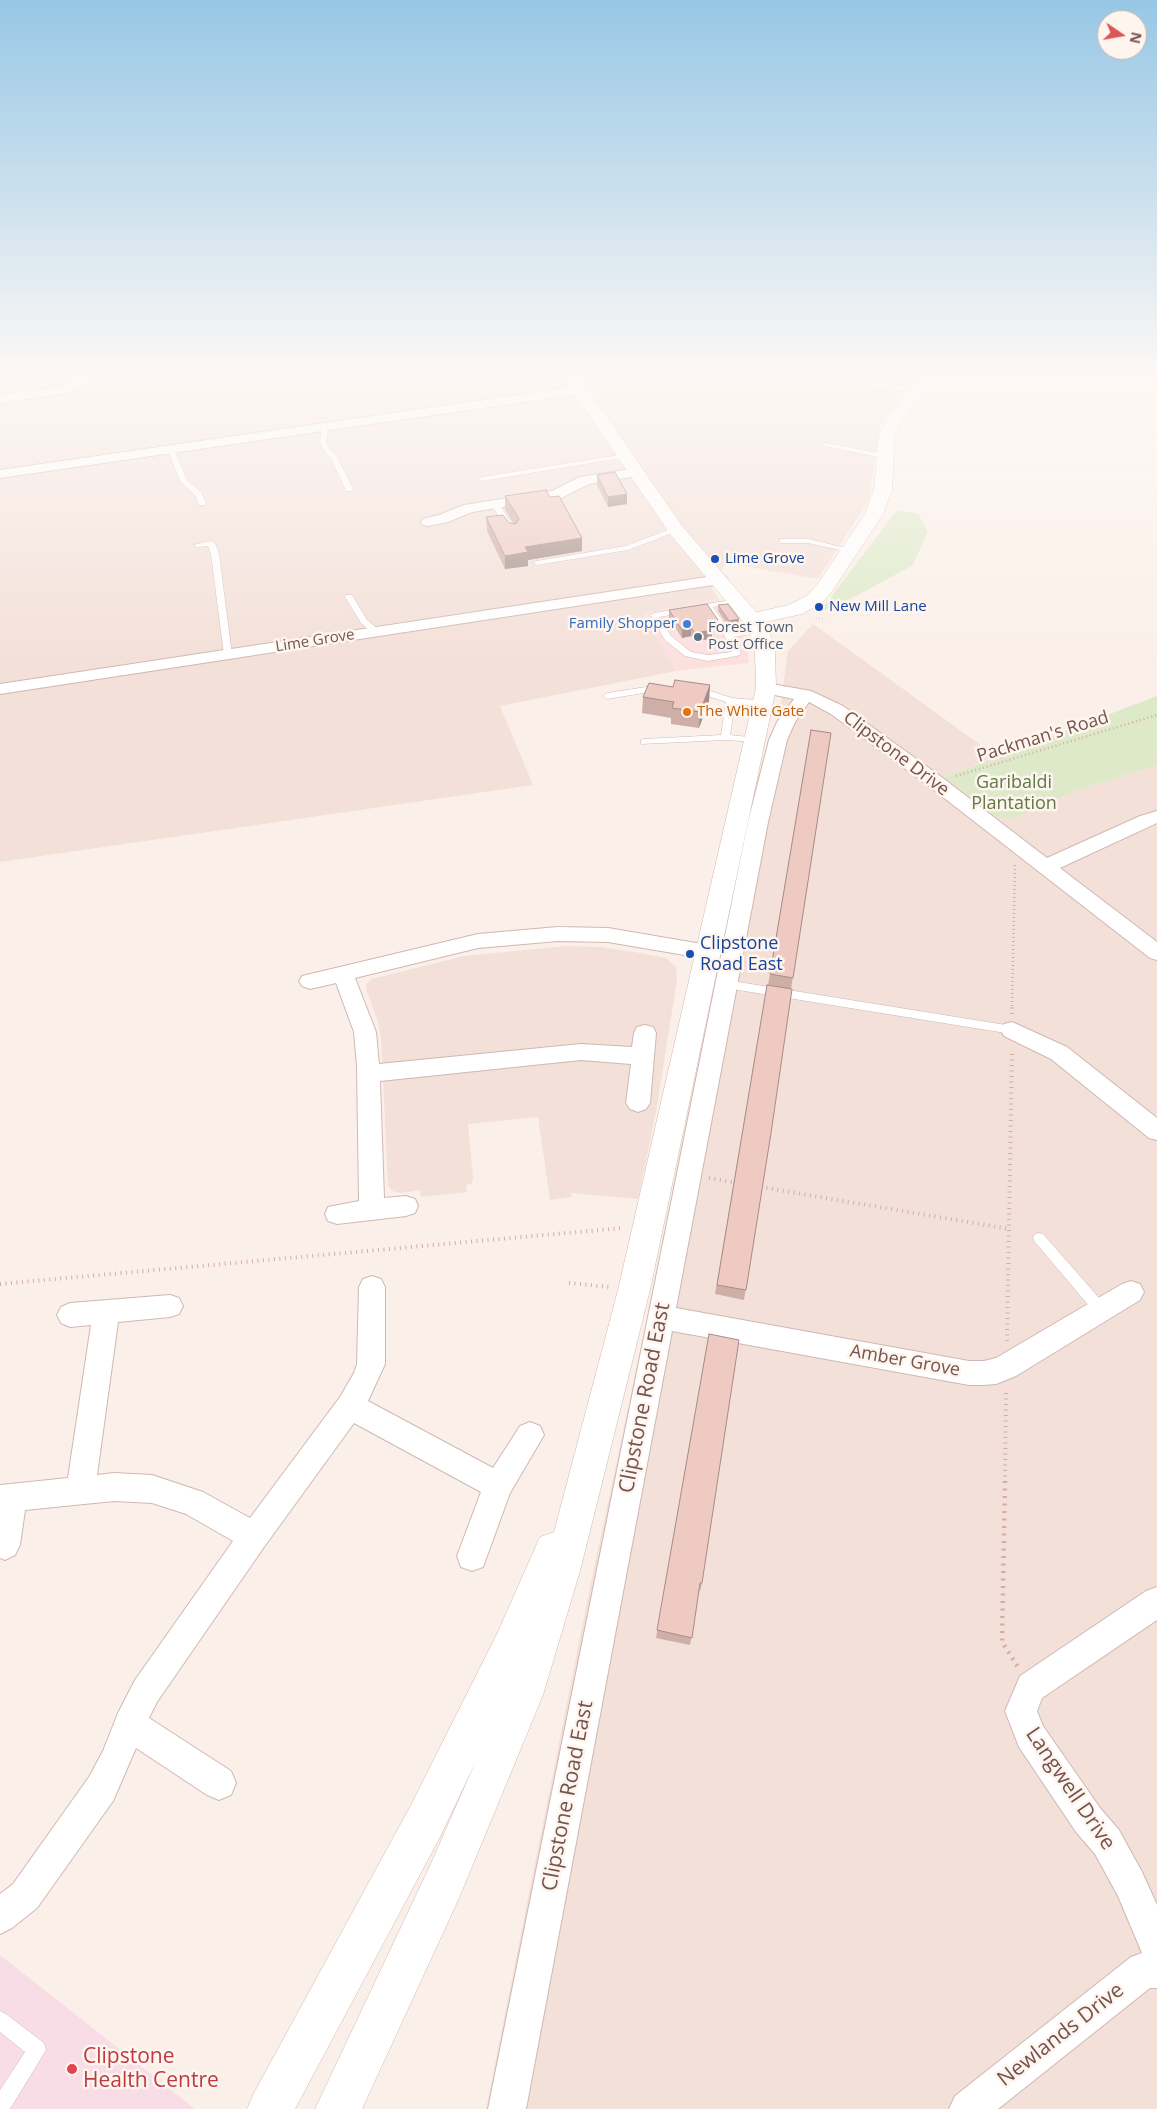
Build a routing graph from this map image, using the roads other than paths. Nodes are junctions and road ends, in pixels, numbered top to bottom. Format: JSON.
{"nodes":[{"id":1,"x":33,"y":469,"type":"edge"},
{"id":2,"x":179,"y":469,"type":"edge"},
{"id":3,"x":340,"y":469,"type":"edge"},
{"id":4,"x":542,"y":469,"type":"edge"},
{"id":5,"x":636,"y":469,"type":"edge"},
{"id":6,"x":884,"y":469,"type":"edge"},
{"id":7,"x":638,"y":472,"type":"junction"},
{"id":8,"x":0,"y":474,"type":"edge"},
{"id":9,"x":482,"y":479,"type":"dead end"},
{"id":10,"x":349,"y":489,"type":"dead end"},
{"id":11,"x":202,"y":503,"type":"dead end"},
{"id":12,"x":495,"y":504,"type":"junction"},
{"id":13,"x":428,"y":522,"type":"dead end"},
{"id":14,"x":676,"y":530,"type":"junction"},
{"id":15,"x":514,"y":534,"type":"edge"},
{"id":16,"x":783,"y":541,"type":"dead end"},
{"id":17,"x":197,"y":544,"type":"dead end"},
{"id":18,"x":850,"y":550,"type":"junction"},
{"id":19,"x":537,"y":563,"type":"dead end"},
{"id":20,"x":720,"y":580,"type":"junction"},
{"id":21,"x":349,"y":597,"type":"dead end"},
{"id":22,"x":708,"y":606,"type":"junction"},
{"id":23,"x":749,"y":617,"type":"junction"},
{"id":24,"x":376,"y":632,"type":"junction"},
{"id":25,"x":728,"y":635,"type":"junction"},
{"id":26,"x":228,"y":655,"type":"junction"},
{"id":27,"x":670,"y":687,"type":"edge"},
{"id":28,"x":687,"y":688,"type":"edge"},
{"id":29,"x":0,"y":689,"type":"edge"},
{"id":30,"x":805,"y":695,"type":"junction"},
{"id":31,"x":607,"y":696,"type":"dead end"},
{"id":32,"x":765,"y":696,"type":"junction"},
{"id":33,"x":731,"y":701,"type":"junction"},
{"id":34,"x":725,"y":736,"type":"junction"},
{"id":35,"x":755,"y":740,"type":"junction"},
{"id":36,"x":644,"y":742,"type":"dead end"},
{"id":37,"x":1157,"y":817,"type":"edge"},
{"id":38,"x":1045,"y":867,"type":"junction"},
{"id":39,"x":708,"y":952,"type":"junction"},
{"id":40,"x":1157,"y":953,"type":"edge"},
{"id":41,"x":343,"y":975,"type":"junction"},
{"id":42,"x":310,"y":981,"type":"dead end"},
{"id":43,"x":726,"y":984,"type":"junction"},
{"id":44,"x":1012,"y":1030,"type":"joint"},
{"id":45,"x":645,"y":1033,"type":"dead end"},
{"id":46,"x":642,"y":1056,"type":"junction"},
{"id":47,"x":368,"y":1074,"type":"junction"},
{"id":48,"x":638,"y":1103,"type":"dead end"},
{"id":49,"x":1157,"y":1131,"type":"edge"},
{"id":50,"x":406,"y":1206,"type":"dead end"},
{"id":51,"x":372,"y":1210,"type":"junction"},
{"id":52,"x":337,"y":1214,"type":"dead end"},
{"id":53,"x":1039,"y":1238,"type":"dead end"},
{"id":54,"x":372,"y":1287,"type":"dead end"},
{"id":55,"x":1131,"y":1292,"type":"dead end"},
{"id":56,"x":170,"y":1306,"type":"dead end"},
{"id":57,"x":1101,"y":1310,"type":"junction"},
{"id":58,"x":106,"y":1312,"type":"junction"},
{"id":59,"x":70,"y":1315,"type":"dead end"},
{"id":60,"x":661,"y":1317,"type":"junction"},
{"id":61,"x":350,"y":1406,"type":"junction"},
{"id":62,"x":530,"y":1435,"type":"dead end"},
{"id":63,"x":586,"y":1473,"type":"junction"},
{"id":64,"x":498,"y":1486,"type":"junction"},
{"id":65,"x":80,"y":1490,"type":"junction"},
{"id":66,"x":7,"y":1498,"type":"edge"},
{"id":67,"x":254,"y":1537,"type":"junction"},
{"id":68,"x":5,"y":1545,"type":"dead end"},
{"id":69,"x":472,"y":1556,"type":"dead end"},
{"id":70,"x":1157,"y":1602,"type":"edge"},
{"id":71,"x":129,"y":1724,"type":"junction"},
{"id":72,"x":219,"y":1783,"type":"dead end"},
{"id":73,"x":0,"y":1916,"type":"edge"},
{"id":74,"x":1157,"y":1946,"type":"edge"},
{"id":75,"x":1157,"y":1970,"type":"edge"},
{"id":76,"x":0,"y":2020,"type":"edge"},
{"id":77,"x":0,"y":2107,"type":"edge"},
{"id":78,"x":270,"y":2109,"type":"edge"},
{"id":79,"x":338,"y":2109,"type":"edge"},
{"id":80,"x":507,"y":2109,"type":"edge"},
{"id":81,"x":968,"y":2109,"type":"edge"}],
"edges":[{"from":1,"to":8,"type":"street"},
{"from":2,"to":11,"type":"lane"},
{"from":3,"to":10,"type":"lane"},
{"from":4,"to":9,"type":"lane"},
{"from":5,"to":7,"type":"main road"},
{"from":6,"to":18,"type":"main road"},
{"from":7,"to":12,"type":"street"},
{"from":7,"to":14,"type":"main road"},
{"from":12,"to":13,"type":"street"},
{"from":12,"to":15,"type":"lane"},
{"from":14,"to":19,"type":"lane"},
{"from":14,"to":20,"type":"main road"},
{"from":16,"to":18,"type":"lane"},
{"from":17,"to":26,"type":"lane"},
{"from":18,"to":23,"type":"main road"},
{"from":20,"to":23,"type":"main road"},
{"from":20,"to":24,"type":"street","name":"Lime Grove"},
{"from":21,"to":24,"type":"lane"},
{"from":22,"to":23,"type":"lane"},
{"from":22,"to":25,"type":"lane"},
{"from":22,"to":25,"type":"lane"},
{"from":23,"to":25,"type":"lane"},
{"from":23,"to":32,"type":"main road","name":"Clipstone Road East"},
{"from":24,"to":26,"type":"street","name":"Lime Grove"},
{"from":26,"to":29,"type":"street","name":"Lime Grove"},
{"from":27,"to":31,"type":"lane"},
{"from":28,"to":33,"type":"lane"},
{"from":30,"to":32,"type":"street","name":"Clipstone Drive"},
{"from":30,"to":38,"type":"street","name":"Clipstone Drive"},
{"from":30,"to":43,"type":"street","name":"Clipstone Road East"},
{"from":32,"to":33,"type":"lane"},
{"from":32,"to":35,"type":"main road","name":"Clipstone Road East"},
{"from":33,"to":34,"type":"lane"},
{"from":34,"to":35,"type":"lane"},
{"from":34,"to":36,"type":"lane"},
{"from":35,"to":39,"type":"main road","name":"Clipstone Road East"},
{"from":37,"to":38,"type":"street"},
{"from":38,"to":40,"type":"street","name":"Clipstone Drive"},
{"from":39,"to":41,"type":"street"},
{"from":39,"to":63,"type":"main road","name":"Clipstone Road East"},
{"from":41,"to":42,"type":"street"},
{"from":41,"to":47,"type":"street"},
{"from":43,"to":44,"type":"lane"},
{"from":43,"to":60,"type":"street","name":"Clipstone Road East"},
{"from":44,"to":49,"type":"street"},
{"from":45,"to":46,"type":"street"},
{"from":46,"to":47,"type":"street"},
{"from":46,"to":48,"type":"street"},
{"from":47,"to":51,"type":"street"},
{"from":50,"to":51,"type":"street"},
{"from":51,"to":52,"type":"street"},
{"from":53,"to":57,"type":"lane"},
{"from":54,"to":61,"type":"street"},
{"from":55,"to":57,"type":"street","name":"Amber Grove"},
{"from":56,"to":58,"type":"street"},
{"from":57,"to":60,"type":"street","name":"Amber Grove"},
{"from":58,"to":59,"type":"street"},
{"from":58,"to":65,"type":"street"},
{"from":60,"to":80,"type":"street","name":"Clipstone Road East"},
{"from":61,"to":64,"type":"street"},
{"from":61,"to":67,"type":"street"},
{"from":62,"to":64,"type":"street"},
{"from":63,"to":78,"type":"main road","name":"Clipstone Road East"},
{"from":63,"to":79,"type":"main road","name":"Clipstone Road East"},
{"from":64,"to":69,"type":"street"},
{"from":65,"to":66,"type":"street"},
{"from":65,"to":67,"type":"street"},
{"from":66,"to":68,"type":"street"},
{"from":67,"to":71,"type":"street"},
{"from":70,"to":74,"type":"street","name":"Langwell Drive"},
{"from":71,"to":72,"type":"street"},
{"from":71,"to":73,"type":"street"},
{"from":75,"to":81,"type":"street","name":"Newlands Drive"},
{"from":76,"to":77,"type":"lane"}]}
